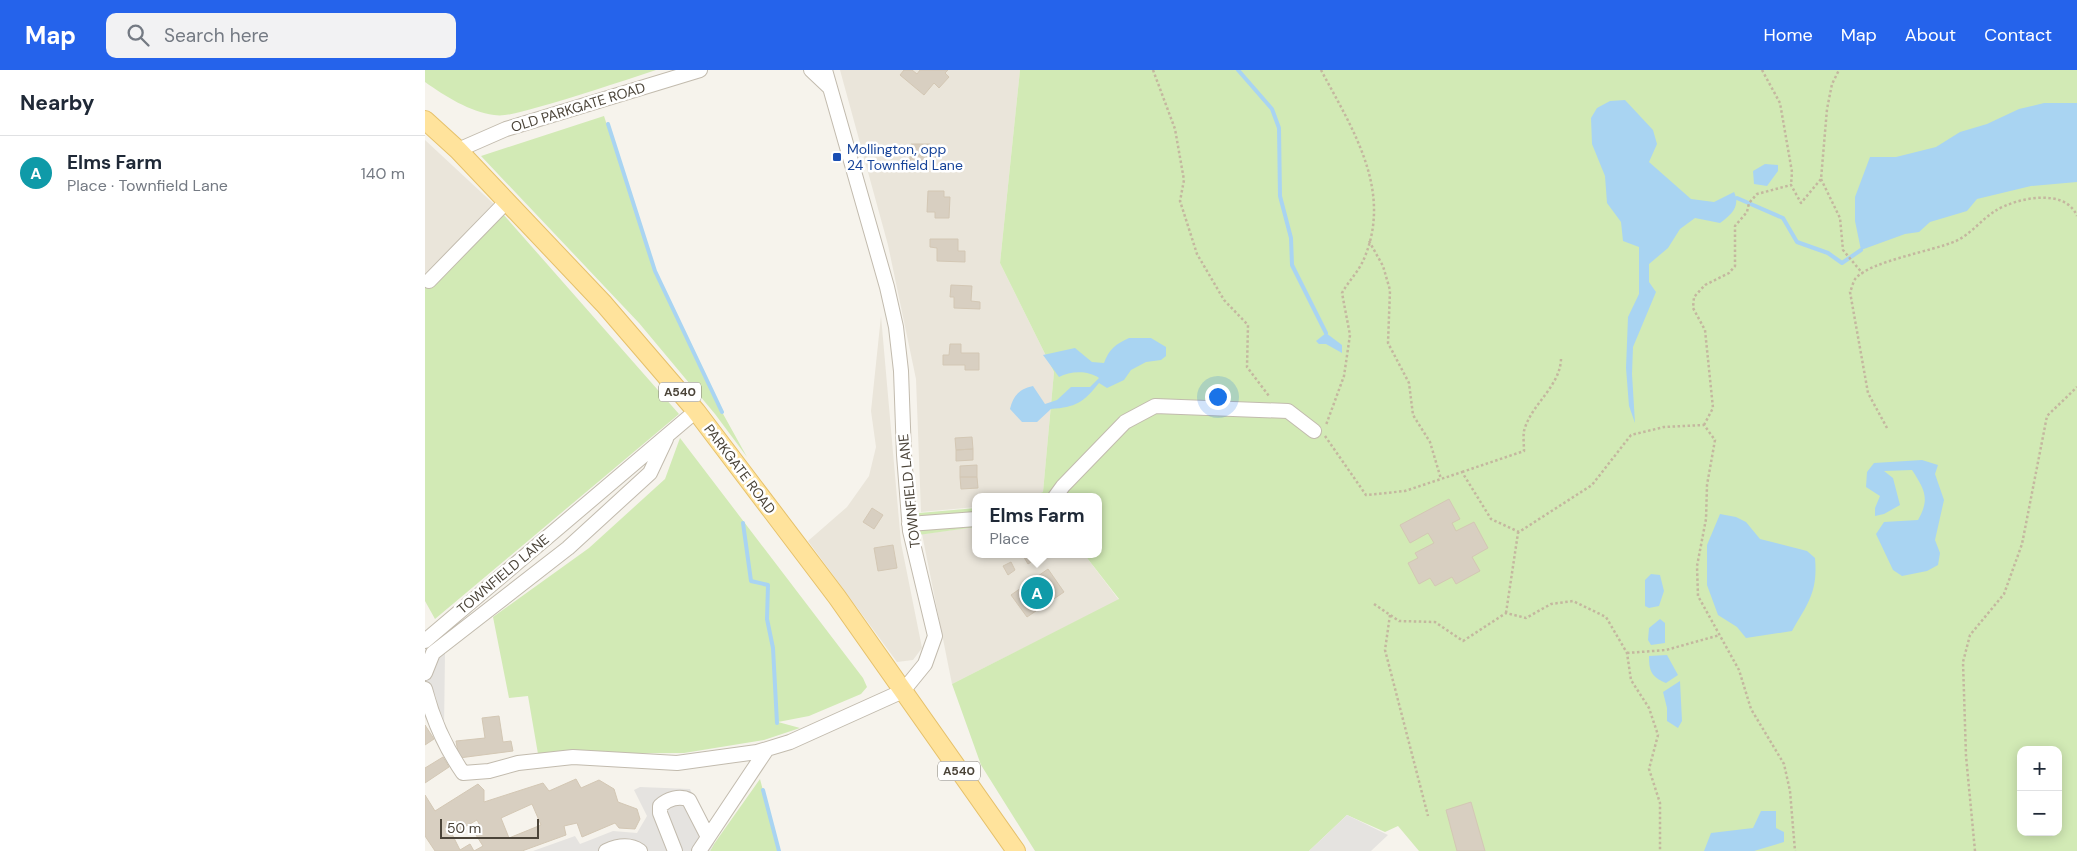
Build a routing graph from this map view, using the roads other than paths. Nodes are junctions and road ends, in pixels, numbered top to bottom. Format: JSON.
{"nodes":[{"id":1,"x":700,"y":70,"type":"edge"},
{"id":2,"x":811,"y":70,"type":"edge"},
{"id":3,"x":825,"y":70,"type":"edge"},
{"id":4,"x":830,"y":88,"type":"junction"},
{"id":5,"x":425,"y":120,"type":"edge"},
{"id":6,"x":458,"y":150,"type":"junction"},
{"id":7,"x":507,"y":201,"type":"junction"},
{"id":8,"x":429,"y":281,"type":"dead end"},
{"id":9,"x":696,"y":410,"type":"junction"},
{"id":10,"x":1314,"y":431,"type":"dead end"},
{"id":11,"x":668,"y":434,"type":"junction"},
{"id":12,"x":1058,"y":493,"type":"edge"},
{"id":13,"x":972,"y":519,"type":"edge"},
{"id":14,"x":909,"y":524,"type":"junction"},
{"id":15,"x":425,"y":641,"type":"edge"},
{"id":16,"x":425,"y":673,"type":"edge"},
{"id":17,"x":425,"y":689,"type":"edge"},
{"id":18,"x":903,"y":691,"type":"junction"},
{"id":19,"x":767,"y":749,"type":"junction"},
{"id":20,"x":708,"y":837,"type":"junction"},
{"id":21,"x":605,"y":851,"type":"edge"},
{"id":22,"x":640,"y":851,"type":"edge"},
{"id":23,"x":675,"y":851,"type":"edge"},
{"id":24,"x":699,"y":851,"type":"edge"},
{"id":25,"x":1015,"y":851,"type":"edge"}],
"edges":[{"from":1,"to":6,"type":"street","name":"OLD PARKGATE ROAD"},
{"from":2,"to":4,"type":"street"},
{"from":3,"to":4,"type":"street","name":"TOWNFIELD LANE"},
{"from":4,"to":14,"type":"street","name":"TOWNFIELD LANE"},
{"from":5,"to":6,"type":"main road","name":"PARKGATE ROAD","number":"A540"},
{"from":6,"to":7,"type":"main road","name":"PARKGATE ROAD","number":"A540"},
{"from":7,"to":8,"type":"street"},
{"from":7,"to":9,"type":"main road","name":"PARKGATE ROAD","number":"A540"},
{"from":9,"to":11,"type":"street","name":"TOWNFIELD LANE"},
{"from":9,"to":18,"type":"main road","name":"PARKGATE ROAD","number":"A540"},
{"from":10,"to":12,"type":"street"},
{"from":11,"to":15,"type":"street","name":"TOWNFIELD LANE"},
{"from":11,"to":16,"type":"street"},
{"from":13,"to":14,"type":"street"},
{"from":14,"to":18,"type":"street","name":"TOWNFIELD LANE"},
{"from":17,"to":19,"type":"street","name":"TOWNFIELD LANE"},
{"from":18,"to":19,"type":"street","name":"TOWNFIELD LANE"},
{"from":18,"to":25,"type":"main road","name":"PARKGATE ROAD","number":"A540"},
{"from":19,"to":20,"type":"street"},
{"from":20,"to":23,"type":"street"},
{"from":20,"to":24,"type":"street"},
{"from":21,"to":22,"type":"street"}]}
